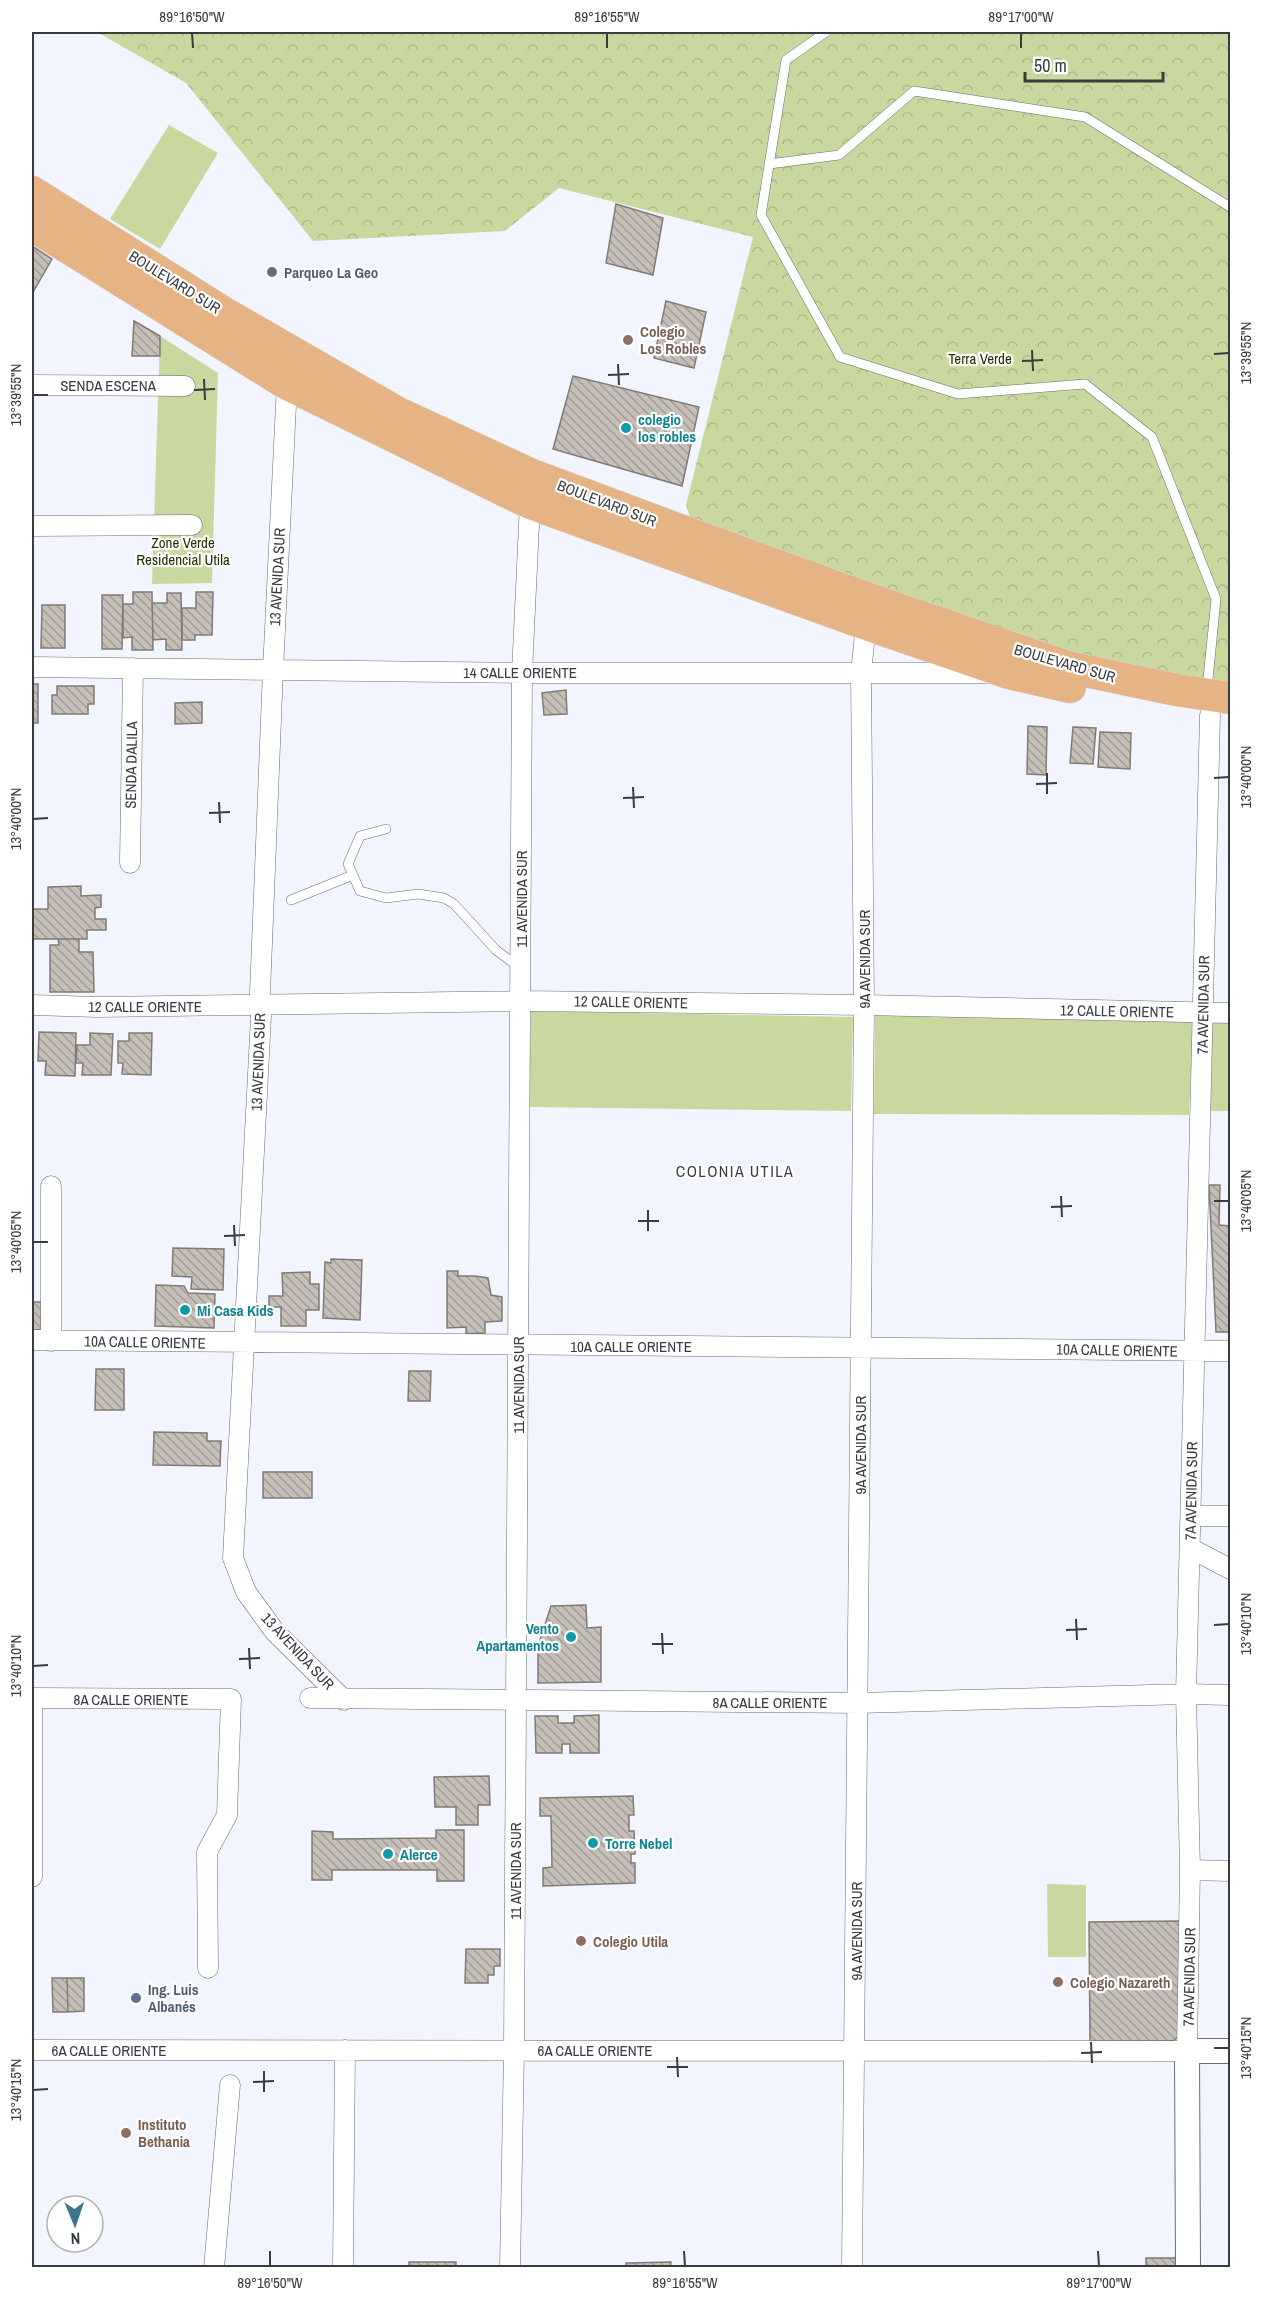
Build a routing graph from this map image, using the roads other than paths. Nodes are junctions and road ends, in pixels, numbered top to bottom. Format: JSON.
{"nodes":[{"id":1,"x":826,"y":32,"type":"edge"},
{"id":2,"x":769,"y":164,"type":"junction"},
{"id":3,"x":32,"y":192,"type":"edge"},
{"id":4,"x":1230,"y":207,"type":"edge"},
{"id":5,"x":32,"y":225,"type":"edge"},
{"id":6,"x":287,"y":384,"type":"junction"},
{"id":7,"x":32,"y":385,"type":"edge"},
{"id":8,"x":185,"y":386,"type":"dead end"},
{"id":9,"x":530,"y":503,"type":"junction"},
{"id":10,"x":32,"y":525,"type":"edge"},
{"id":11,"x":192,"y":525,"type":"dead end"},
{"id":12,"x":866,"y":624,"type":"junction"},
{"id":13,"x":32,"y":667,"type":"edge"},
{"id":14,"x":133,"y":668,"type":"junction"},
{"id":15,"x":273,"y":670,"type":"junction"},
{"id":16,"x":522,"y":673,"type":"junction"},
{"id":17,"x":861,"y":673,"type":"junction"},
{"id":18,"x":1009,"y":673,"type":"junction"},
{"id":19,"x":1219,"y":706,"type":"edge"},
{"id":20,"x":386,"y":828,"type":"dead end"},
{"id":21,"x":130,"y":863,"type":"dead end"},
{"id":22,"x":353,"y":875,"type":"junction"},
{"id":23,"x":291,"y":900,"type":"dead end"},
{"id":24,"x":520,"y":969,"type":"junction"},
{"id":25,"x":520,"y":1001,"type":"junction"},
{"id":26,"x":32,"y":1005,"type":"edge"},
{"id":27,"x":261,"y":1005,"type":"junction"},
{"id":28,"x":864,"y":1005,"type":"junction"},
{"id":29,"x":1203,"y":1013,"type":"junction"},
{"id":30,"x":1230,"y":1013,"type":"edge"},
{"id":31,"x":51,"y":1186,"type":"dead end"},
{"id":32,"x":32,"y":1341,"type":"edge"},
{"id":33,"x":51,"y":1341,"type":"junction"},
{"id":34,"x":244,"y":1343,"type":"junction"},
{"id":35,"x":518,"y":1345,"type":"junction"},
{"id":36,"x":861,"y":1348,"type":"junction"},
{"id":37,"x":1195,"y":1351,"type":"junction"},
{"id":38,"x":1230,"y":1351,"type":"edge"},
{"id":39,"x":1191,"y":1516,"type":"junction"},
{"id":40,"x":1230,"y":1516,"type":"edge"},
{"id":41,"x":1190,"y":1548,"type":"junction"},
{"id":42,"x":1230,"y":1569,"type":"edge"},
{"id":43,"x":1186,"y":1694,"type":"junction"},
{"id":44,"x":1230,"y":1695,"type":"edge"},
{"id":45,"x":32,"y":1698,"type":"edge"},
{"id":46,"x":310,"y":1698,"type":"dead end"},
{"id":47,"x":344,"y":1700,"type":"junction"},
{"id":48,"x":516,"y":1701,"type":"junction"},
{"id":49,"x":858,"y":1703,"type":"junction"},
{"id":50,"x":1190,"y":1870,"type":"junction"},
{"id":51,"x":1230,"y":1871,"type":"edge"},
{"id":52,"x":32,"y":1877,"type":"edge"},
{"id":53,"x":208,"y":1968,"type":"dead end"},
{"id":54,"x":32,"y":2050,"type":"edge"},
{"id":55,"x":345,"y":2050,"type":"junction"},
{"id":56,"x":514,"y":2050,"type":"junction"},
{"id":57,"x":856,"y":2051,"type":"junction"},
{"id":58,"x":1187,"y":2051,"type":"junction"},
{"id":59,"x":1230,"y":2051,"type":"edge"},
{"id":60,"x":230,"y":2085,"type":"dead end"},
{"id":61,"x":214,"y":2268,"type":"edge"},
{"id":62,"x":343,"y":2268,"type":"edge"},
{"id":63,"x":510,"y":2268,"type":"edge"},
{"id":64,"x":852,"y":2268,"type":"edge"},
{"id":65,"x":1188,"y":2268,"type":"edge"}],
"edges":[{"from":1,"to":2,"type":"lane"},
{"from":2,"to":4,"type":"lane"},
{"from":2,"to":19,"type":"lane"},
{"from":3,"to":19,"type":"highway","name":"BOULEVARD SUR"},
{"from":5,"to":6,"type":"highway","name":"BOULEVARD SUR"},
{"from":6,"to":9,"type":"highway","name":"BOULEVARD SUR"},
{"from":6,"to":15,"type":"street","name":"13 AVENIDA SUR"},
{"from":7,"to":8,"type":"street","name":"SENDA ESCENA"},
{"from":9,"to":12,"type":"highway","name":"BOULEVARD SUR"},
{"from":9,"to":16,"type":"street","name":"11 AVENIDA SUR"},
{"from":10,"to":11,"type":"street"},
{"from":12,"to":17,"type":"street","name":"9A AVENIDA SUR"},
{"from":12,"to":18,"type":"highway","name":"BOULEVARD SUR"},
{"from":13,"to":14,"type":"street","name":"14 CALLE ORIENTE"},
{"from":14,"to":15,"type":"street","name":"14 CALLE ORIENTE"},
{"from":14,"to":21,"type":"street","name":"SENDA DALILA"},
{"from":15,"to":16,"type":"street","name":"14 CALLE ORIENTE"},
{"from":15,"to":27,"type":"street","name":"13 AVENIDA SUR"},
{"from":16,"to":17,"type":"street","name":"14 CALLE ORIENTE"},
{"from":16,"to":24,"type":"street","name":"11 AVENIDA SUR"},
{"from":17,"to":18,"type":"street","name":"14 CALLE ORIENTE"},
{"from":17,"to":28,"type":"street","name":"9A AVENIDA SUR"},
{"from":18,"to":19,"type":"highway","name":"BOULEVARD SUR"},
{"from":19,"to":29,"type":"street","name":"7A AVENIDA SUR"},
{"from":20,"to":22,"type":"lane"},
{"from":22,"to":23,"type":"lane"},
{"from":22,"to":24,"type":"lane"},
{"from":24,"to":25,"type":"street","name":"11 AVENIDA SUR"},
{"from":25,"to":27,"type":"street","name":"12 CALLE ORIENTE"},
{"from":25,"to":28,"type":"street","name":"12 CALLE ORIENTE"},
{"from":25,"to":35,"type":"street","name":"11 AVENIDA SUR"},
{"from":26,"to":27,"type":"street","name":"12 CALLE ORIENTE"},
{"from":27,"to":34,"type":"street","name":"13 AVENIDA SUR"},
{"from":28,"to":29,"type":"street","name":"12 CALLE ORIENTE"},
{"from":28,"to":36,"type":"street","name":"9A AVENIDA SUR"},
{"from":29,"to":30,"type":"street","name":"12 CALLE ORIENTE"},
{"from":29,"to":37,"type":"street","name":"7A AVENIDA SUR"},
{"from":31,"to":33,"type":"street"},
{"from":32,"to":33,"type":"street","name":"10A CALLE ORIENTE"},
{"from":33,"to":34,"type":"street","name":"10A CALLE ORIENTE"},
{"from":34,"to":35,"type":"street","name":"10A CALLE ORIENTE"},
{"from":34,"to":47,"type":"street","name":"13 AVENIDA SUR"},
{"from":35,"to":36,"type":"street","name":"10A CALLE ORIENTE"},
{"from":35,"to":48,"type":"street","name":"11 AVENIDA SUR"},
{"from":36,"to":37,"type":"street","name":"10A CALLE ORIENTE"},
{"from":36,"to":49,"type":"street","name":"9A AVENIDA SUR"},
{"from":37,"to":38,"type":"street","name":"10A CALLE ORIENTE"},
{"from":37,"to":39,"type":"street","name":"7A AVENIDA SUR"},
{"from":39,"to":40,"type":"street"},
{"from":39,"to":41,"type":"street","name":"7A AVENIDA SUR"},
{"from":41,"to":42,"type":"street"},
{"from":41,"to":43,"type":"street","name":"7A AVENIDA SUR"},
{"from":43,"to":44,"type":"street","name":"8A CALLE ORIENTE"},
{"from":43,"to":49,"type":"street","name":"8A CALLE ORIENTE"},
{"from":43,"to":50,"type":"street","name":"7A AVENIDA SUR"},
{"from":45,"to":52,"type":"street"},
{"from":45,"to":53,"type":"street","name":"8A CALLE ORIENTE"},
{"from":46,"to":47,"type":"street","name":"8A CALLE ORIENTE"},
{"from":47,"to":48,"type":"street","name":"8A CALLE ORIENTE"},
{"from":48,"to":49,"type":"street","name":"8A CALLE ORIENTE"},
{"from":48,"to":56,"type":"street","name":"11 AVENIDA SUR"},
{"from":49,"to":57,"type":"street","name":"9A AVENIDA SUR"},
{"from":50,"to":51,"type":"street"},
{"from":50,"to":58,"type":"street","name":"7A AVENIDA SUR"},
{"from":54,"to":55,"type":"street","name":"6A CALLE ORIENTE"},
{"from":55,"to":56,"type":"street","name":"6A CALLE ORIENTE"},
{"from":55,"to":62,"type":"street"},
{"from":56,"to":57,"type":"street","name":"6A CALLE ORIENTE"},
{"from":56,"to":63,"type":"street","name":"11 AVENIDA SUR"},
{"from":57,"to":58,"type":"street","name":"6A CALLE ORIENTE"},
{"from":57,"to":64,"type":"street","name":"9A AVENIDA SUR"},
{"from":58,"to":59,"type":"street","name":"6A CALLE ORIENTE"},
{"from":58,"to":65,"type":"street","name":"7A AVENIDA SUR"},
{"from":60,"to":61,"type":"street"}]}
